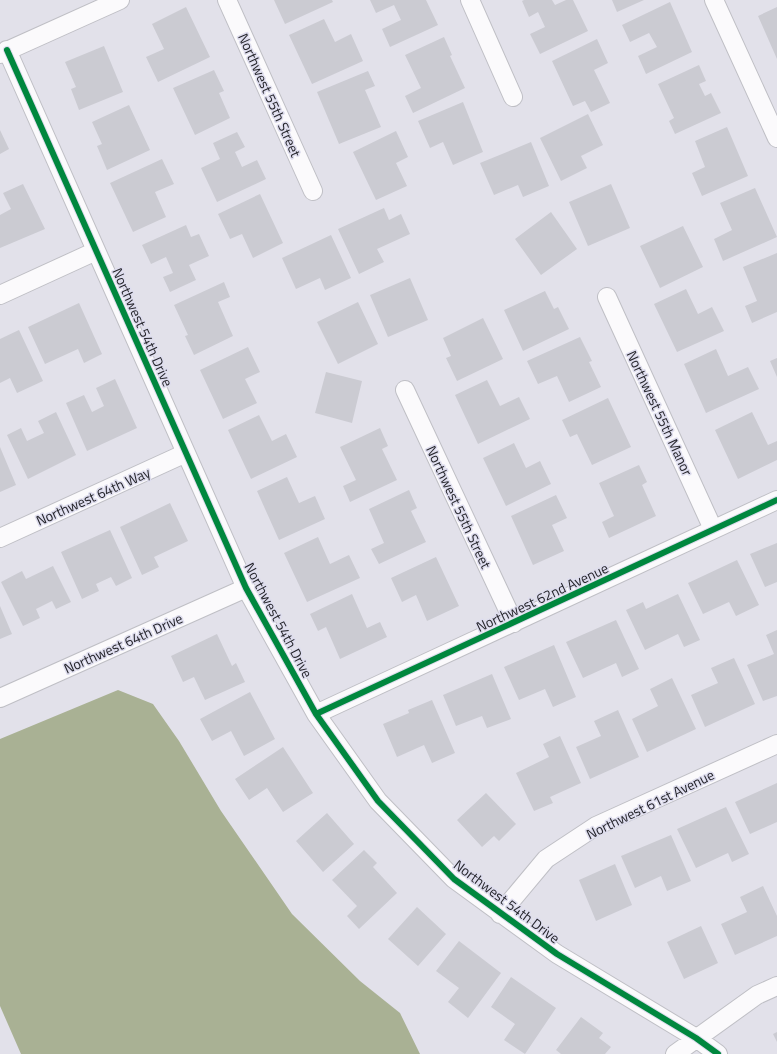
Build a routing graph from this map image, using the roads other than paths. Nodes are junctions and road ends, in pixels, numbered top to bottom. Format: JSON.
{"nodes":[{"id":1,"x":120,"y":0,"type":"edge"},
{"id":2,"x":226,"y":0,"type":"edge"},
{"id":3,"x":470,"y":0,"type":"edge"},
{"id":4,"x":714,"y":0,"type":"edge"},
{"id":5,"x":4,"y":52,"type":"edge"},
{"id":6,"x":513,"y":96,"type":"dead end"},
{"id":7,"x":777,"y":138,"type":"edge"},
{"id":8,"x":313,"y":191,"type":"dead end"},
{"id":9,"x":96,"y":251,"type":"junction"},
{"id":10,"x":0,"y":295,"type":"edge"},
{"id":11,"x":607,"y":297,"type":"dead end"},
{"id":12,"x":405,"y":390,"type":"dead end"},
{"id":13,"x":186,"y":453,"type":"junction"},
{"id":14,"x":777,"y":500,"type":"edge"},
{"id":15,"x":713,"y":529,"type":"junction"},
{"id":16,"x":0,"y":538,"type":"edge"},
{"id":17,"x":246,"y":588,"type":"junction"},
{"id":18,"x":514,"y":623,"type":"junction"},
{"id":19,"x":0,"y":698,"type":"edge"},
{"id":20,"x":316,"y":714,"type":"junction"},
{"id":21,"x":777,"y":744,"type":"edge"},
{"id":22,"x":500,"y":914,"type":"junction"},
{"id":23,"x":777,"y":986,"type":"edge"},
{"id":24,"x":696,"y":1038,"type":"junction"},
{"id":25,"x":675,"y":1054,"type":"edge"},
{"id":26,"x":718,"y":1054,"type":"edge"}],
"edges":[{"from":1,"to":5,"type":"street"},
{"from":2,"to":8,"type":"street","name":"Northwest 55th Street"},
{"from":3,"to":6,"type":"street"},
{"from":4,"to":7,"type":"street"},
{"from":5,"to":9,"type":"street","name":"Northwest 54th Drive"},
{"from":9,"to":10,"type":"street"},
{"from":9,"to":13,"type":"street","name":"Northwest 54th Drive"},
{"from":11,"to":15,"type":"street","name":"Northwest 55th Manor"},
{"from":12,"to":18,"type":"street","name":"Northwest 55th Street"},
{"from":13,"to":16,"type":"street","name":"Northwest 64th Way"},
{"from":13,"to":17,"type":"street","name":"Northwest 54th Drive"},
{"from":14,"to":15,"type":"street","name":"Northwest 62nd Avenue"},
{"from":15,"to":18,"type":"street","name":"Northwest 62nd Avenue"},
{"from":17,"to":19,"type":"street","name":"Northwest 64th Drive"},
{"from":17,"to":20,"type":"street","name":"Northwest 54th Drive"},
{"from":18,"to":20,"type":"street","name":"Northwest 62nd Avenue"},
{"from":20,"to":22,"type":"street","name":"Northwest 54th Drive"},
{"from":21,"to":22,"type":"street","name":"Northwest 61st Avenue"},
{"from":22,"to":24,"type":"street","name":"Northwest 54th Drive"},
{"from":23,"to":24,"type":"street"},
{"from":24,"to":25,"type":"street"},
{"from":24,"to":26,"type":"street","name":"Northwest 54th Drive"}]}
